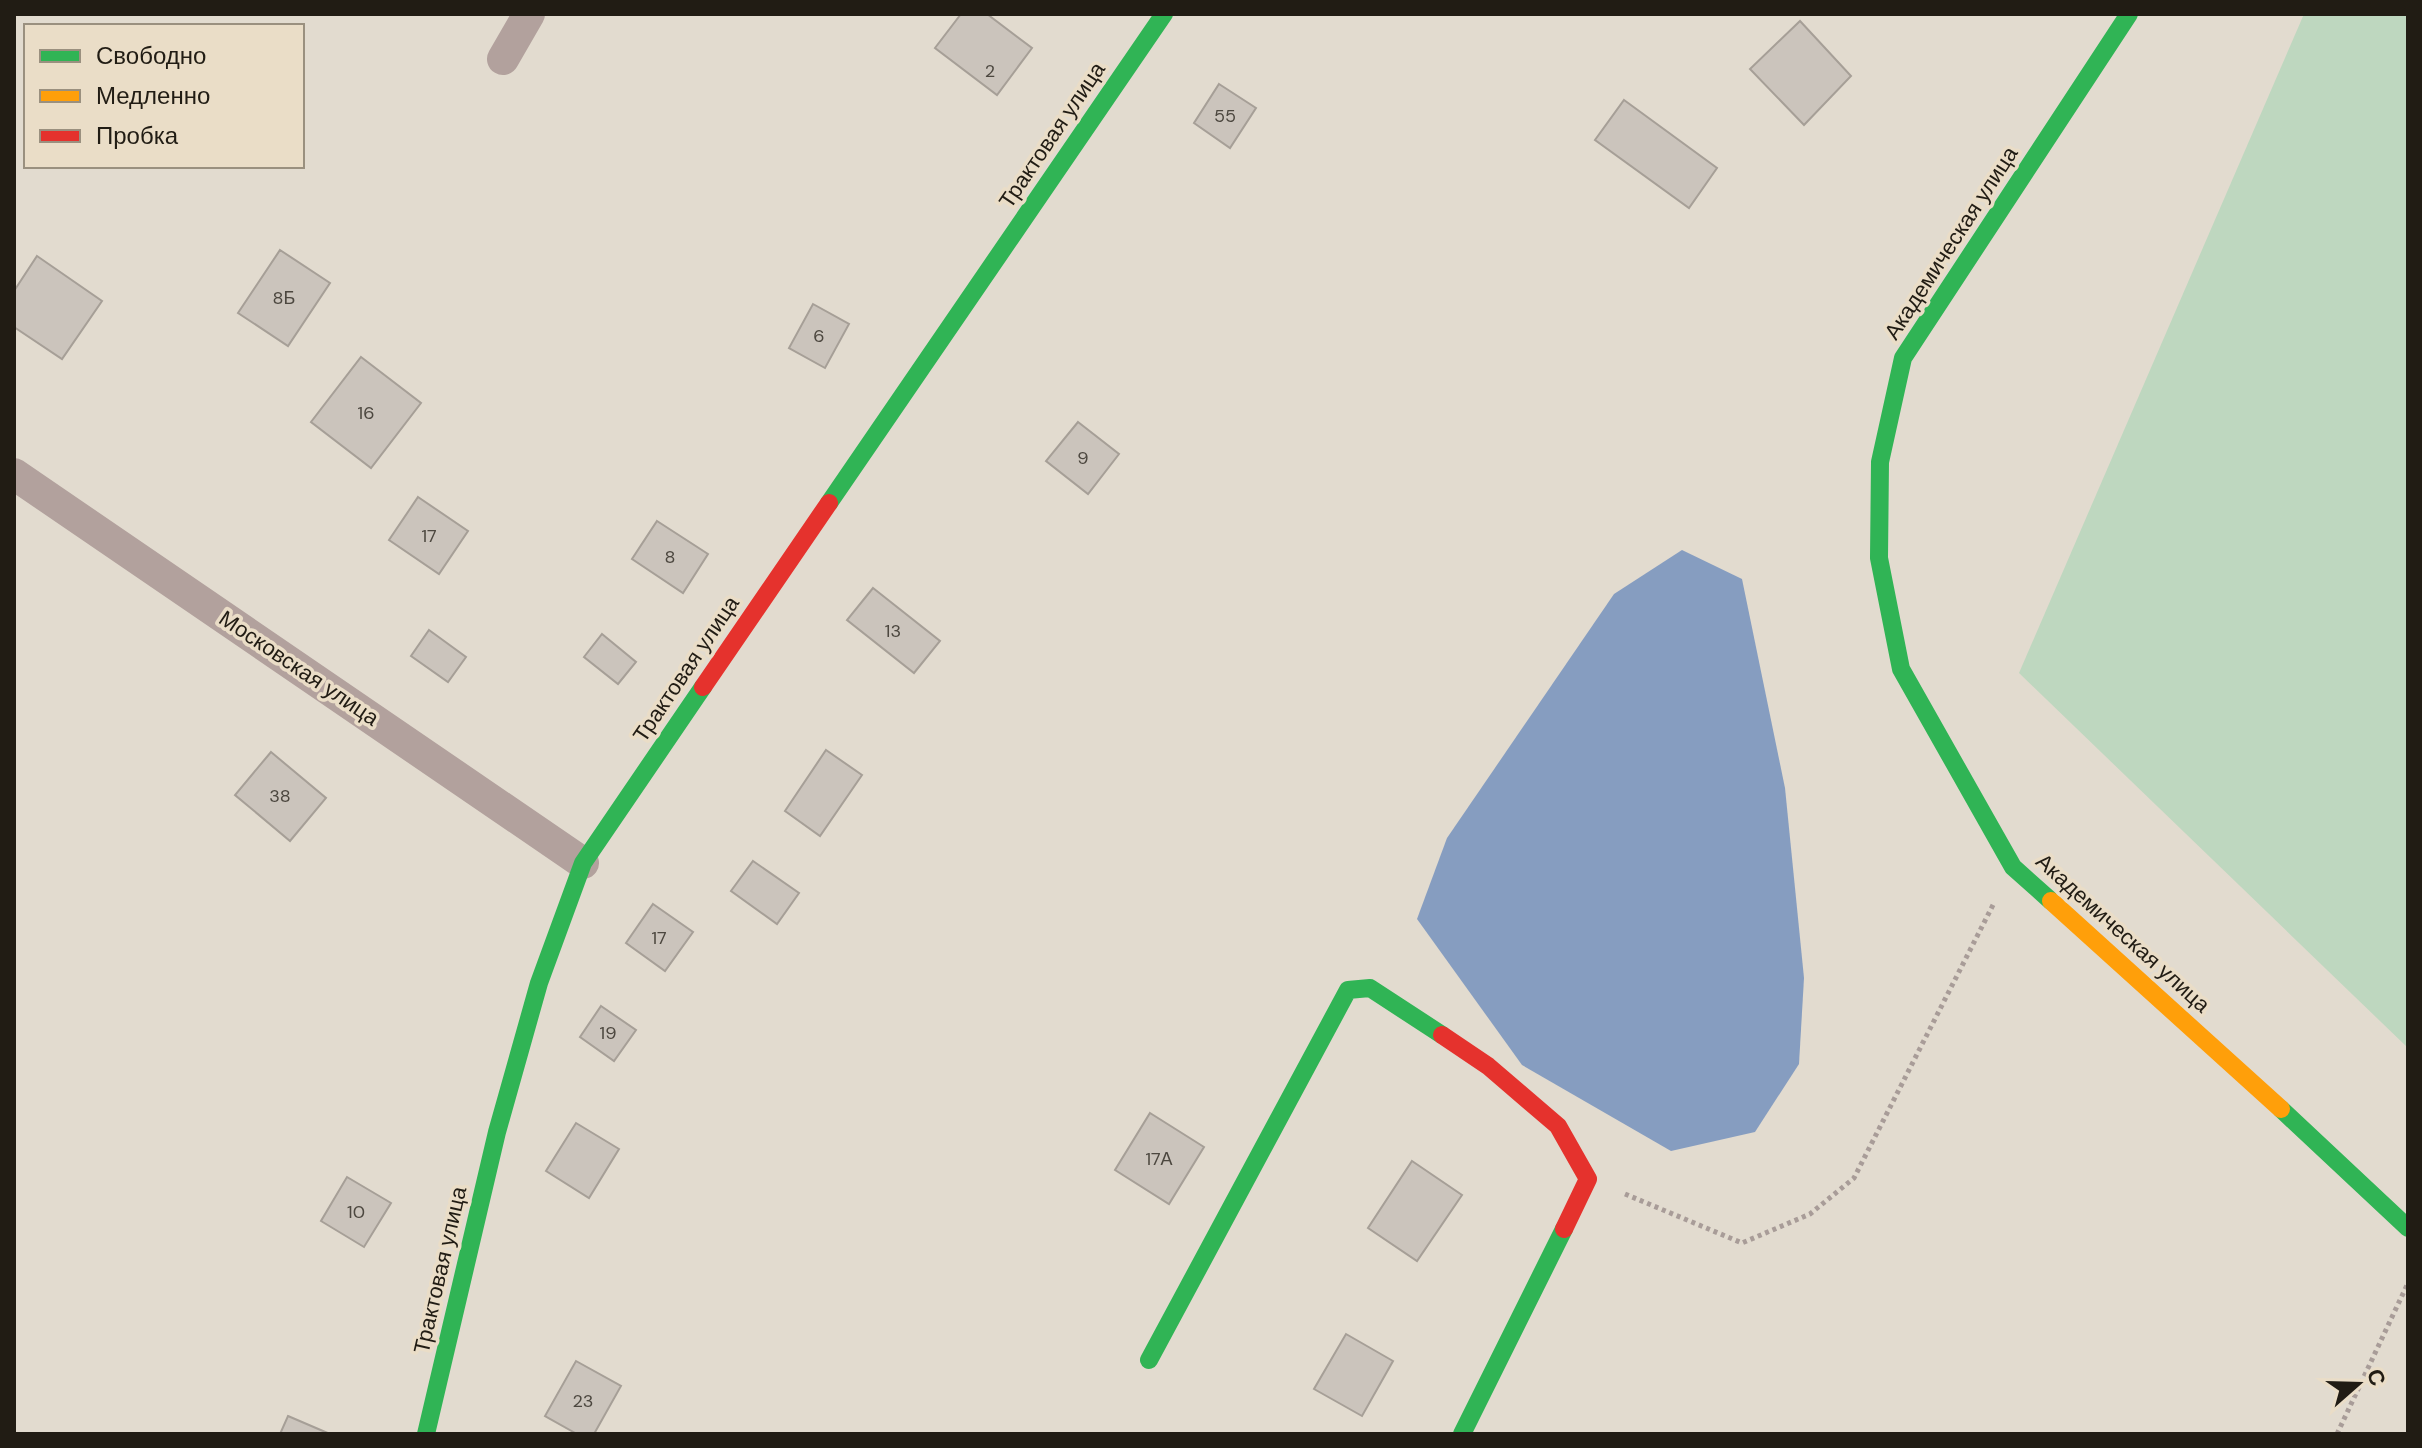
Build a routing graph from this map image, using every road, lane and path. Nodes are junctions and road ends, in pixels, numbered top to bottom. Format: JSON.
{"nodes":[{"id":1,"x":529,"y":14,"type":"edge"},
{"id":2,"x":1164,"y":14,"type":"edge"},
{"id":3,"x":2129,"y":14,"type":"edge"},
{"id":4,"x":503,"y":59,"type":"dead end"},
{"id":5,"x":14,"y":474,"type":"edge"},
{"id":6,"x":583,"y":863,"type":"junction"},
{"id":7,"x":2013,"y":867,"type":"junction"},
{"id":8,"x":1588,"y":1179,"type":"junction"},
{"id":9,"x":2408,"y":1228,"type":"edge"},
{"id":10,"x":2408,"y":1283,"type":"edge"},
{"id":11,"x":1149,"y":1360,"type":"dead end"},
{"id":12,"x":426,"y":1434,"type":"edge"},
{"id":13,"x":1462,"y":1434,"type":"edge"},
{"id":14,"x":2337,"y":1434,"type":"edge"}],
"edges":[{"from":1,"to":4,"type":"street"},
{"from":2,"to":6,"type":"street","name":"Трактовая улица"},
{"from":3,"to":7,"type":"street","name":"Академическая улица"},
{"from":5,"to":6,"type":"street","name":"Московская улица"},
{"from":6,"to":12,"type":"street","name":"Трактовая улица"},
{"from":7,"to":8,"type":"path"},
{"from":7,"to":9,"type":"street","name":"Академическая улица"},
{"from":8,"to":11,"type":"street"},
{"from":8,"to":13,"type":"street"},
{"from":10,"to":14,"type":"path"}]}
